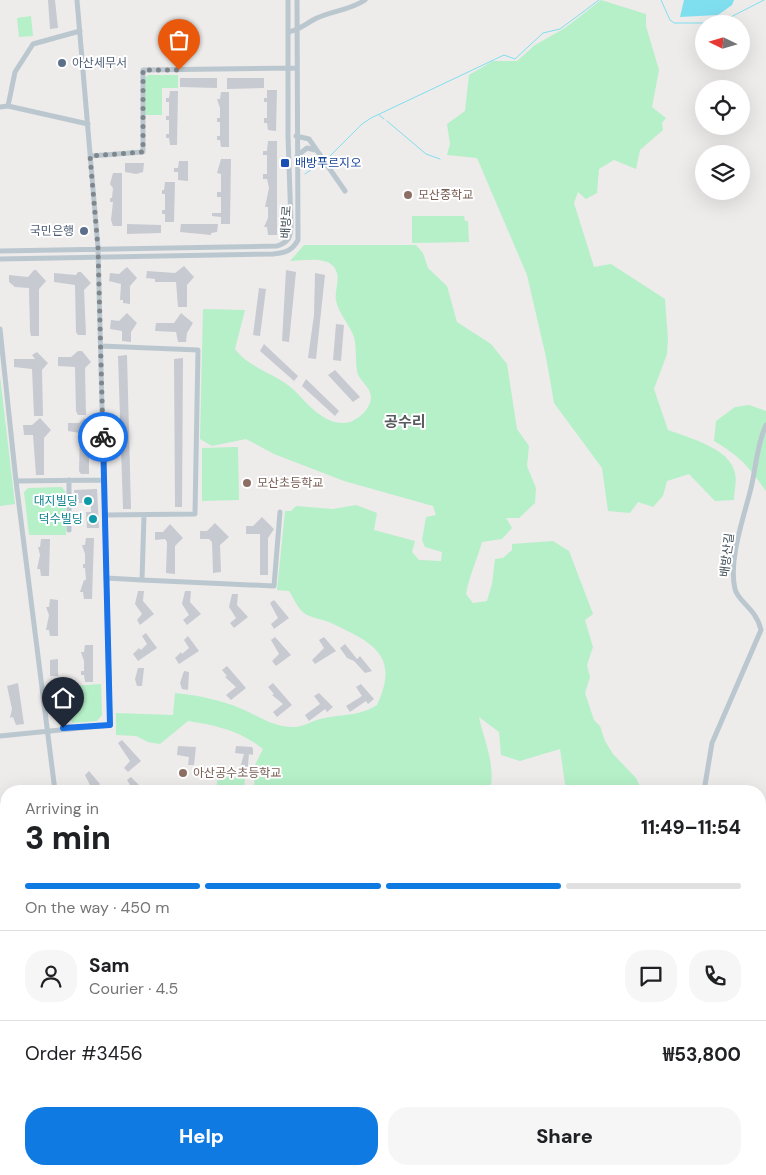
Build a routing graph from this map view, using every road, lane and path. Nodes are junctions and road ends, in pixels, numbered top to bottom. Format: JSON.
{"nodes":[{"id":1,"x":77,"y":0,"type":"edge"},
{"id":2,"x":288,"y":0,"type":"edge"},
{"id":3,"x":297,"y":0,"type":"edge"},
{"id":4,"x":365,"y":0,"type":"edge"},
{"id":5,"x":80,"y":30,"type":"junction"},
{"id":6,"x":297,"y":31,"type":"junction"},
{"id":7,"x":288,"y":32,"type":"junction"},
{"id":8,"x":297,"y":68,"type":"junction"},
{"id":9,"x":288,"y":69,"type":"junction"},
{"id":10,"x":8,"y":106,"type":"junction"},
{"id":11,"x":0,"y":107,"type":"edge"},
{"id":12,"x":88,"y":124,"type":"junction"},
{"id":13,"x":296,"y":136,"type":"junction"},
{"id":14,"x":316,"y":151,"type":"junction"},
{"id":15,"x":90,"y":156,"type":"junction"},
{"id":16,"x":297,"y":156,"type":"junction"},
{"id":17,"x":345,"y":191,"type":"dead end"},
{"id":18,"x":98,"y":248,"type":"junction"},
{"id":19,"x":0,"y":251,"type":"edge"},
{"id":20,"x":99,"y":258,"type":"junction"},
{"id":21,"x":0,"y":259,"type":"edge"},
{"id":22,"x":0,"y":329,"type":"edge"},
{"id":23,"x":101,"y":346,"type":"junction"},
{"id":24,"x":766,"y":425,"type":"edge"},
{"id":25,"x":69,"y":480,"type":"junction"},
{"id":26,"x":104,"y":480,"type":"junction"},
{"id":27,"x":16,"y":481,"type":"junction"},
{"id":28,"x":280,"y":512,"type":"dead end"},
{"id":29,"x":105,"y":515,"type":"junction"},
{"id":30,"x":144,"y":515,"type":"junction"},
{"id":31,"x":69,"y":530,"type":"dead end"},
{"id":32,"x":106,"y":578,"type":"junction"},
{"id":33,"x":142,"y":580,"type":"junction"},
{"id":34,"x":48,"y":730,"type":"junction"},
{"id":35,"x":0,"y":736,"type":"edge"},
{"id":36,"x":55,"y":785,"type":"edge"},
{"id":37,"x":705,"y":785,"type":"edge"}],
"edges":[{"from":1,"to":5,"type":"street"},
{"from":2,"to":7,"type":"street","name":"배방로"},
{"from":3,"to":6,"type":"street","name":"배방로"},
{"from":4,"to":6,"type":"street"},
{"from":5,"to":10,"type":"street"},
{"from":5,"to":12,"type":"street"},
{"from":6,"to":7,"type":"street"},
{"from":6,"to":8,"type":"street","name":"배방로"},
{"from":7,"to":9,"type":"street","name":"배방로"},
{"from":8,"to":9,"type":"street"},
{"from":8,"to":13,"type":"street","name":"배방로"},
{"from":9,"to":15,"type":"street"},
{"from":9,"to":18,"type":"street","name":"배방로"},
{"from":10,"to":11,"type":"street"},
{"from":10,"to":12,"type":"street"},
{"from":12,"to":15,"type":"street"},
{"from":13,"to":14,"type":"street"},
{"from":13,"to":16,"type":"street","name":"배방로"},
{"from":14,"to":16,"type":"street"},
{"from":14,"to":17,"type":"street"},
{"from":15,"to":18,"type":"street"},
{"from":16,"to":20,"type":"street","name":"배방로"},
{"from":18,"to":19,"type":"street","name":"배방로"},
{"from":18,"to":20,"type":"street"},
{"from":20,"to":21,"type":"street","name":"배방로"},
{"from":20,"to":23,"type":"street"},
{"from":22,"to":27,"type":"street"},
{"from":23,"to":26,"type":"street"},
{"from":23,"to":30,"type":"street"},
{"from":24,"to":37,"type":"street","name":"배방산길"},
{"from":25,"to":26,"type":"street"},
{"from":25,"to":27,"type":"street"},
{"from":25,"to":31,"type":"street"},
{"from":26,"to":29,"type":"street"},
{"from":27,"to":34,"type":"street"},
{"from":28,"to":33,"type":"street"},
{"from":29,"to":30,"type":"street"},
{"from":29,"to":32,"type":"street"},
{"from":30,"to":33,"type":"street"},
{"from":32,"to":33,"type":"street"},
{"from":32,"to":34,"type":"street"},
{"from":34,"to":35,"type":"street"},
{"from":34,"to":36,"type":"street"}]}
